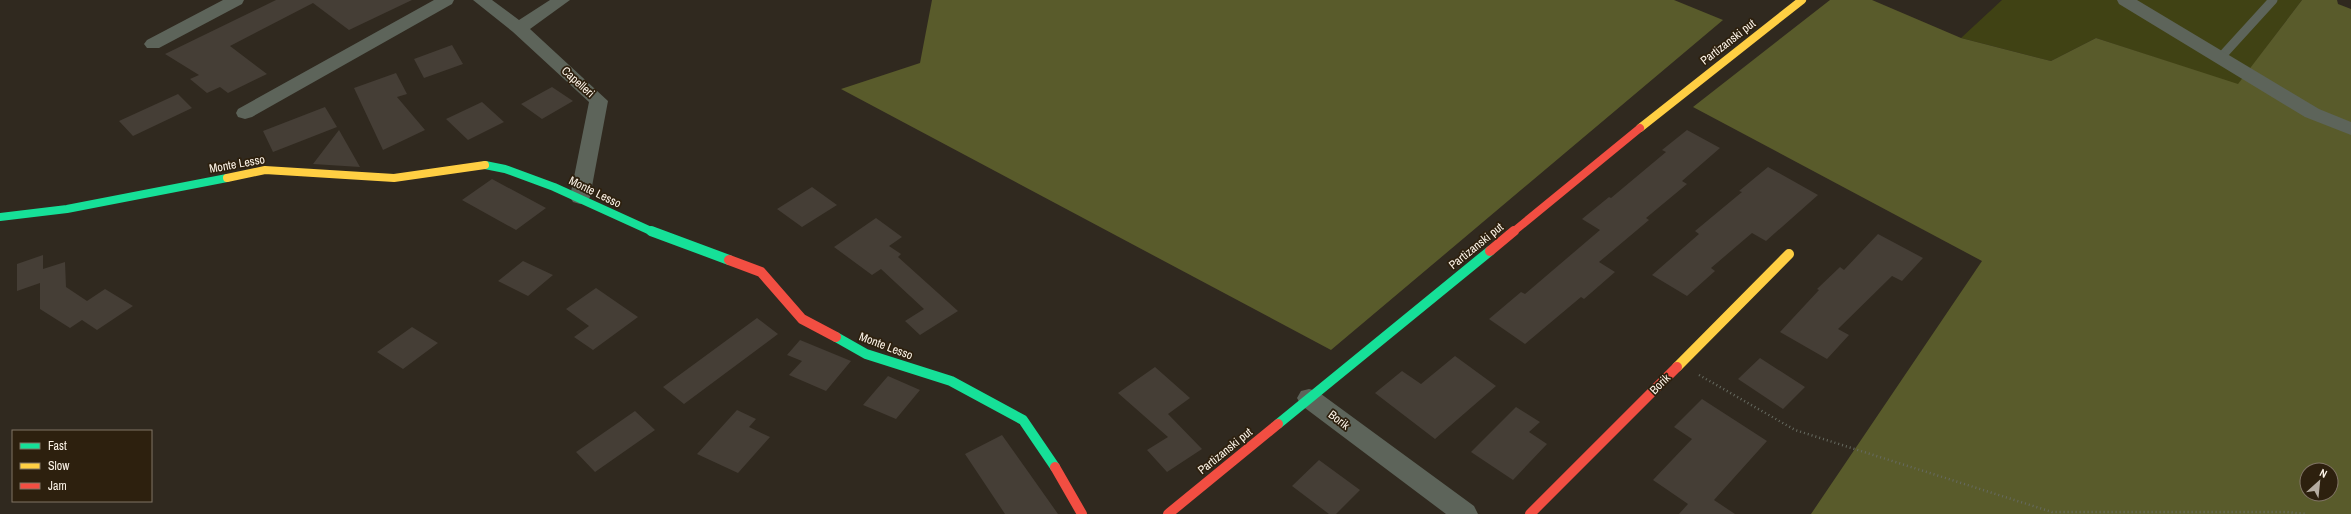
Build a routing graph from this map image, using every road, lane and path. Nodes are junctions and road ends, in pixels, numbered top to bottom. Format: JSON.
{"nodes":[{"id":1,"x":236,"y":0,"type":"edge"},
{"id":2,"x":446,"y":0,"type":"edge"},
{"id":3,"x":481,"y":0,"type":"edge"},
{"id":4,"x":562,"y":0,"type":"edge"},
{"id":5,"x":1802,"y":0,"type":"edge"},
{"id":6,"x":2125,"y":0,"type":"edge"},
{"id":7,"x":2273,"y":0,"type":"edge"},
{"id":8,"x":519,"y":28,"type":"junction"},
{"id":9,"x":153,"y":44,"type":"dead end"},
{"id":10,"x":2221,"y":57,"type":"junction"},
{"id":11,"x":245,"y":113,"type":"dead end"},
{"id":12,"x":2351,"y":129,"type":"edge"},
{"id":13,"x":580,"y":197,"type":"junction"},
{"id":14,"x":0,"y":217,"type":"edge"},
{"id":15,"x":1789,"y":254,"type":"dead end"},
{"id":16,"x":1679,"y":364,"type":"junction"},
{"id":17,"x":1309,"y":398,"type":"junction"},
{"id":18,"x":1082,"y":514,"type":"edge"},
{"id":19,"x":1168,"y":514,"type":"edge"},
{"id":20,"x":1465,"y":514,"type":"edge"},
{"id":21,"x":1530,"y":514,"type":"edge"},
{"id":22,"x":2306,"y":514,"type":"edge"}],
"edges":[{"from":1,"to":9,"type":"street"},
{"from":2,"to":11,"type":"street"},
{"from":3,"to":8,"type":"street","name":"Capelleri"},
{"from":4,"to":8,"type":"street"},
{"from":5,"to":17,"type":"street","name":"Partizanski put"},
{"from":6,"to":10,"type":"street"},
{"from":7,"to":10,"type":"lane"},
{"from":8,"to":13,"type":"street","name":"Capelleri"},
{"from":10,"to":12,"type":"street"},
{"from":13,"to":14,"type":"street","name":"Monte Lesso"},
{"from":13,"to":18,"type":"street","name":"Monte Lesso"},
{"from":15,"to":16,"type":"street","name":"Borik"},
{"from":16,"to":21,"type":"street","name":"Borik"},
{"from":16,"to":22,"type":"path"},
{"from":17,"to":19,"type":"street","name":"Partizanski put"},
{"from":17,"to":20,"type":"street","name":"Borik"}]}
